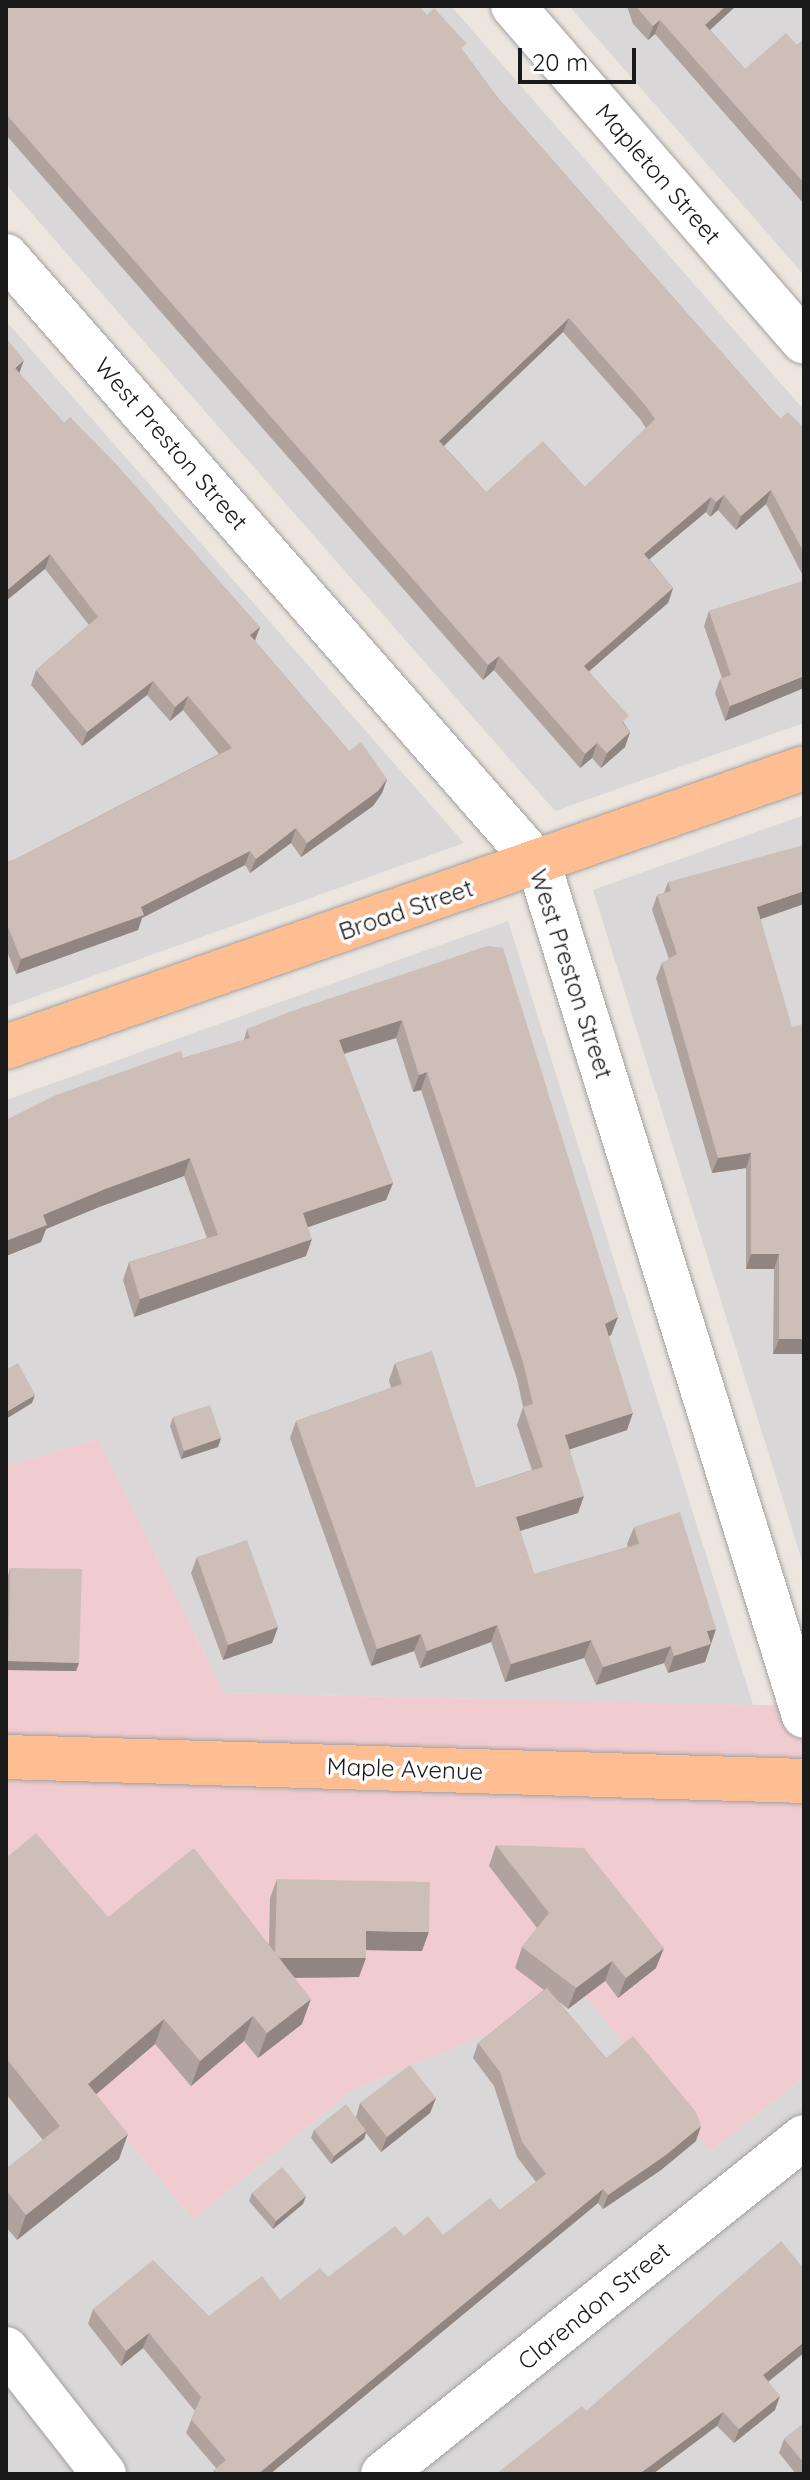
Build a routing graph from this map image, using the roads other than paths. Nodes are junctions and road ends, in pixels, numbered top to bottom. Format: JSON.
{"nodes":[{"id":1,"x":513,"y":6,"type":"edge"},
{"id":2,"x":6,"y":256,"type":"edge"},
{"id":3,"x":804,"y":342,"type":"edge"},
{"id":4,"x":804,"y":768,"type":"edge"},
{"id":5,"x":539,"y":865,"type":"junction"},
{"id":6,"x":6,"y":1047,"type":"edge"},
{"id":7,"x":804,"y":1716,"type":"edge"},
{"id":8,"x":6,"y":1757,"type":"edge"},
{"id":9,"x":804,"y":1781,"type":"edge"},
{"id":10,"x":804,"y":2137,"type":"edge"},
{"id":11,"x":6,"y":2349,"type":"edge"},
{"id":12,"x":104,"y":2474,"type":"edge"},
{"id":13,"x":383,"y":2474,"type":"edge"}],
"edges":[{"from":1,"to":3,"type":"street","name":"Mapleton Street"},
{"from":2,"to":5,"type":"street","name":"West Preston Street"},
{"from":4,"to":5,"type":"main road","name":"Broad Street"},
{"from":5,"to":6,"type":"main road","name":"Broad Street"},
{"from":5,"to":7,"type":"street","name":"West Preston Street"},
{"from":8,"to":9,"type":"main road","name":"Maple Avenue"},
{"from":10,"to":13,"type":"street","name":"Clarendon Street"},
{"from":11,"to":12,"type":"street"}]}
